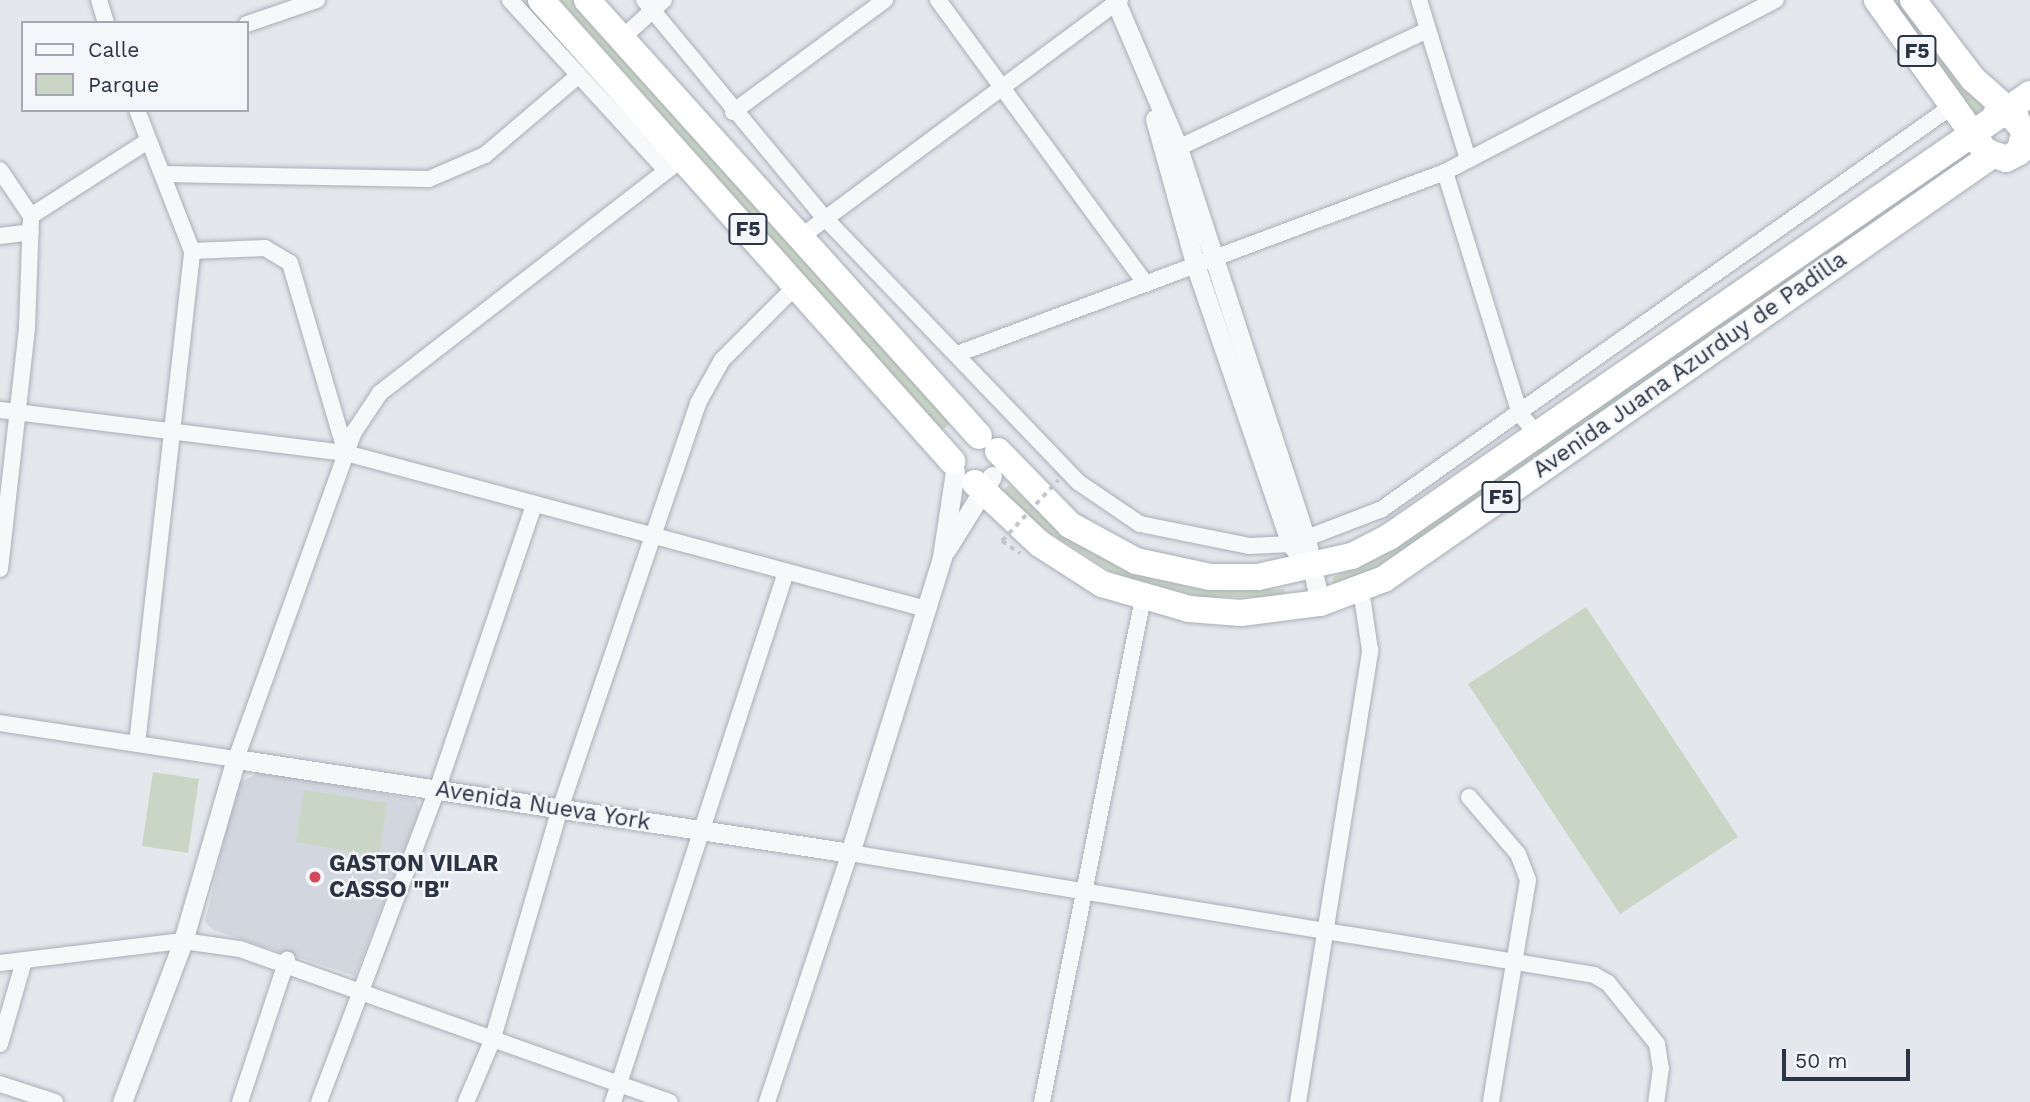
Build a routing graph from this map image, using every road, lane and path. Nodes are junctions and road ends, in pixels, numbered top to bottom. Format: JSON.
{"nodes":[{"id":1,"x":99,"y":0,"type":"edge"},
{"id":2,"x":317,"y":0,"type":"edge"},
{"id":3,"x":510,"y":0,"type":"edge"},
{"id":4,"x":541,"y":0,"type":"edge"},
{"id":5,"x":587,"y":0,"type":"edge"},
{"id":6,"x":885,"y":0,"type":"edge"},
{"id":7,"x":938,"y":0,"type":"edge"},
{"id":8,"x":1117,"y":0,"type":"edge"},
{"id":9,"x":1419,"y":0,"type":"edge"},
{"id":10,"x":1776,"y":0,"type":"edge"},
{"id":11,"x":1877,"y":0,"type":"edge"},
{"id":12,"x":1913,"y":0,"type":"edge"},
{"id":13,"x":653,"y":3,"type":"edge"},
{"id":14,"x":105,"y":21,"type":"edge"},
{"id":15,"x":248,"y":24,"type":"edge"},
{"id":16,"x":1429,"y":30,"type":"junction"},
{"id":17,"x":621,"y":39,"type":"junction"},
{"id":18,"x":1143,"y":74,"type":"junction"},
{"id":19,"x":579,"y":75,"type":"junction"},
{"id":20,"x":1973,"y":79,"type":"junction"},
{"id":21,"x":1002,"y":84,"type":"junction"},
{"id":22,"x":2030,"y":92,"type":"edge"},
{"id":23,"x":1955,"y":104,"type":"junction"},
{"id":24,"x":138,"y":112,"type":"edge"},
{"id":25,"x":733,"y":112,"type":"junction"},
{"id":26,"x":2000,"y":130,"type":"edge"},
{"id":27,"x":148,"y":141,"type":"junction"},
{"id":28,"x":1178,"y":148,"type":"junction"},
{"id":29,"x":1468,"y":159,"type":"junction"},
{"id":30,"x":1923,"y":163,"type":"junction"},
{"id":31,"x":675,"y":164,"type":"junction"},
{"id":32,"x":0,"y":170,"type":"edge"},
{"id":33,"x":1445,"y":172,"type":"junction"},
{"id":34,"x":163,"y":174,"type":"junction"},
{"id":35,"x":822,"y":215,"type":"junction"},
{"id":36,"x":31,"y":224,"type":"junction"},
{"id":37,"x":0,"y":236,"type":"edge"},
{"id":38,"x":798,"y":239,"type":"junction"},
{"id":39,"x":192,"y":251,"type":"junction"},
{"id":40,"x":1216,"y":261,"type":"junction"},
{"id":41,"x":1196,"y":267,"type":"junction"},
{"id":42,"x":1146,"y":284,"type":"junction"},
{"id":43,"x":797,"y":285,"type":"junction"},
{"id":44,"x":957,"y":354,"type":"junction"},
{"id":45,"x":0,"y":410,"type":"edge"},
{"id":46,"x":18,"y":412,"type":"junction"},
{"id":47,"x":1520,"y":414,"type":"junction"},
{"id":48,"x":171,"y":432,"type":"junction"},
{"id":49,"x":1537,"y":434,"type":"junction"},
{"id":50,"x":346,"y":453,"type":"junction"},
{"id":51,"x":976,"y":467,"type":"junction"},
{"id":52,"x":1058,"y":480,"type":"dead end"},
{"id":53,"x":534,"y":505,"type":"junction"},
{"id":54,"x":653,"y":537,"type":"junction"},
{"id":55,"x":1298,"y":542,"type":"junction"},
{"id":56,"x":1018,"y":556,"type":"dead end"},
{"id":57,"x":942,"y":557,"type":"junction"},
{"id":58,"x":0,"y":569,"type":"edge"},
{"id":59,"x":1310,"y":569,"type":"junction"},
{"id":60,"x":786,"y":572,"type":"junction"},
{"id":61,"x":1361,"y":590,"type":"junction"},
{"id":62,"x":1143,"y":598,"type":"junction"},
{"id":63,"x":1320,"y":603,"type":"junction"},
{"id":64,"x":926,"y":609,"type":"junction"},
{"id":65,"x":0,"y":723,"type":"edge"},
{"id":66,"x":137,"y":744,"type":"junction"},
{"id":67,"x":236,"y":760,"type":"junction"},
{"id":68,"x":437,"y":790,"type":"junction"},
{"id":69,"x":1469,"y":797,"type":"dead end"},
{"id":70,"x":560,"y":809,"type":"junction"},
{"id":71,"x":702,"y":830,"type":"junction"},
{"id":72,"x":850,"y":853,"type":"junction"},
{"id":73,"x":1087,"y":890,"type":"junction"},
{"id":74,"x":1326,"y":927,"type":"junction"},
{"id":75,"x":183,"y":941,"type":"junction"},
{"id":76,"x":287,"y":960,"type":"junction"},
{"id":77,"x":1515,"y":960,"type":"junction"},
{"id":78,"x":24,"y":961,"type":"junction"},
{"id":79,"x":0,"y":963,"type":"edge"},
{"id":80,"x":364,"y":989,"type":"junction"},
{"id":81,"x":492,"y":1041,"type":"junction"},
{"id":82,"x":0,"y":1044,"type":"edge"},
{"id":83,"x":0,"y":1084,"type":"edge"},
{"id":84,"x":615,"y":1095,"type":"edge"},
{"id":85,"x":55,"y":1102,"type":"edge"},
{"id":86,"x":122,"y":1102,"type":"edge"},
{"id":87,"x":240,"y":1102,"type":"edge"},
{"id":88,"x":319,"y":1102,"type":"edge"},
{"id":89,"x":466,"y":1102,"type":"edge"},
{"id":90,"x":670,"y":1102,"type":"edge"},
{"id":91,"x":767,"y":1102,"type":"edge"},
{"id":92,"x":1042,"y":1102,"type":"edge"},
{"id":93,"x":1298,"y":1102,"type":"edge"},
{"id":94,"x":1491,"y":1102,"type":"edge"},
{"id":95,"x":1656,"y":1102,"type":"edge"}],
"edges":[{"from":1,"to":14,"type":"street"},
{"from":2,"to":15,"type":"street"},
{"from":3,"to":19,"type":"street"},
{"from":4,"to":31,"type":"highway","name":"Avenida Juana Azurduy de Padilla","number":"F5"},
{"from":5,"to":17,"type":"highway","name":"Avenida Juana Azurduy de Padilla","number":"F5"},
{"from":6,"to":25,"type":"street"},
{"from":7,"to":21,"type":"street"},
{"from":8,"to":18,"type":"street"},
{"from":8,"to":21,"type":"street"},
{"from":9,"to":16,"type":"street"},
{"from":10,"to":29,"type":"street"},
{"from":11,"to":23,"type":"highway","number":"F5"},
{"from":12,"to":20,"type":"highway","number":"F5"},
{"from":13,"to":17,"type":"street"},
{"from":13,"to":25,"type":"street"},
{"from":16,"to":28,"type":"street"},
{"from":16,"to":29,"type":"street"},
{"from":17,"to":38,"type":"highway","name":"Avenida Juana Azurduy de Padilla","number":"F5"},
{"from":18,"to":28,"type":"street"},
{"from":18,"to":41,"type":"street"},
{"from":19,"to":31,"type":"street"},
{"from":19,"to":34,"type":"street"},
{"from":20,"to":22,"type":"highway"},
{"from":20,"to":26,"type":"highway","number":"F5"},
{"from":21,"to":35,"type":"street"},
{"from":21,"to":42,"type":"street"},
{"from":22,"to":26,"type":"highway"},
{"from":23,"to":26,"type":"highway","number":"F5"},
{"from":23,"to":30,"type":"highway"},
{"from":23,"to":47,"type":"street"},
{"from":24,"to":27,"type":"street"},
{"from":25,"to":35,"type":"street"},
{"from":26,"to":30,"type":"highway","name":"Avenida Juana Azurduy de Padilla","number":"F5"},
{"from":26,"to":61,"type":"highway","name":"Avenida Juana Azurduy de Padilla","number":"F5"},
{"from":27,"to":34,"type":"street"},
{"from":27,"to":36,"type":"street"},
{"from":28,"to":40,"type":"street"},
{"from":29,"to":33,"type":"street"},
{"from":30,"to":49,"type":"highway","name":"Avenida Juana Azurduy de Padilla","number":"F5"},
{"from":31,"to":43,"type":"highway","name":"Avenida Juana Azurduy de Padilla","number":"F5"},
{"from":31,"to":50,"type":"street"},
{"from":32,"to":36,"type":"street"},
{"from":33,"to":40,"type":"street"},
{"from":33,"to":47,"type":"street"},
{"from":34,"to":39,"type":"street"},
{"from":35,"to":38,"type":"street"},
{"from":35,"to":44,"type":"street"},
{"from":36,"to":37,"type":"street"},
{"from":36,"to":46,"type":"street"},
{"from":38,"to":51,"type":"highway","name":"Avenida Juana Azurduy de Padilla","number":"F5"},
{"from":39,"to":48,"type":"street"},
{"from":39,"to":50,"type":"street"},
{"from":40,"to":41,"type":"street"},
{"from":40,"to":55,"type":"street"},
{"from":41,"to":42,"type":"street"},
{"from":41,"to":55,"type":"street"},
{"from":42,"to":44,"type":"street"},
{"from":43,"to":51,"type":"highway","name":"Avenida Juana Azurduy de Padilla","number":"F5"},
{"from":43,"to":54,"type":"street"},
{"from":44,"to":55,"type":"street"},
{"from":45,"to":46,"type":"street"},
{"from":46,"to":48,"type":"street"},
{"from":46,"to":58,"type":"street"},
{"from":47,"to":49,"type":"street"},
{"from":47,"to":55,"type":"street"},
{"from":48,"to":50,"type":"street"},
{"from":48,"to":66,"type":"street"},
{"from":49,"to":59,"type":"highway","name":"Avenida Juana Azurduy de Padilla","number":"F5"},
{"from":50,"to":53,"type":"street"},
{"from":50,"to":67,"type":"street"},
{"from":51,"to":57,"type":"street"},
{"from":51,"to":57,"type":"street"},
{"from":51,"to":59,"type":"highway","name":"Avenida Juana Azurduy de Padilla","number":"F5"},
{"from":51,"to":62,"type":"highway","name":"Avenida Juana Azurduy de Padilla","number":"F5"},
{"from":52,"to":56,"type":"path","bridge":true},
{"from":53,"to":54,"type":"street"},
{"from":53,"to":68,"type":"street"},
{"from":54,"to":60,"type":"street"},
{"from":54,"to":70,"type":"street"},
{"from":55,"to":59,"type":"street"},
{"from":57,"to":64,"type":"street"},
{"from":59,"to":63,"type":"street"},
{"from":60,"to":64,"type":"street"},
{"from":60,"to":71,"type":"street"},
{"from":61,"to":63,"type":"highway","name":"Avenida Juana Azurduy de Padilla","number":"F5"},
{"from":61,"to":74,"type":"street"},
{"from":62,"to":63,"type":"highway","name":"Avenida Juana Azurduy de Padilla","number":"F5"},
{"from":62,"to":73,"type":"street"},
{"from":64,"to":72,"type":"street"},
{"from":65,"to":66,"type":"street"},
{"from":66,"to":67,"type":"street"},
{"from":67,"to":68,"type":"street","name":"Avenida Nueva York"},
{"from":67,"to":75,"type":"street"},
{"from":68,"to":70,"type":"street","name":"Avenida Nueva York"},
{"from":68,"to":80,"type":"street"},
{"from":69,"to":77,"type":"street"},
{"from":70,"to":71,"type":"street","name":"Avenida Nueva York"},
{"from":70,"to":81,"type":"street"},
{"from":71,"to":72,"type":"street","name":"Avenida Nueva York"},
{"from":71,"to":84,"type":"street"},
{"from":72,"to":73,"type":"street"},
{"from":72,"to":91,"type":"street"},
{"from":73,"to":74,"type":"street"},
{"from":73,"to":92,"type":"street"},
{"from":74,"to":77,"type":"street"},
{"from":74,"to":93,"type":"street"},
{"from":75,"to":76,"type":"street"},
{"from":75,"to":78,"type":"street"},
{"from":75,"to":86,"type":"street"},
{"from":76,"to":80,"type":"street"},
{"from":76,"to":87,"type":"street"},
{"from":77,"to":94,"type":"street"},
{"from":77,"to":95,"type":"street"},
{"from":78,"to":79,"type":"street"},
{"from":78,"to":82,"type":"street"},
{"from":80,"to":81,"type":"street"},
{"from":80,"to":88,"type":"street"},
{"from":81,"to":84,"type":"street"},
{"from":81,"to":89,"type":"street"},
{"from":83,"to":85,"type":"street"},
{"from":84,"to":90,"type":"street"}]}
